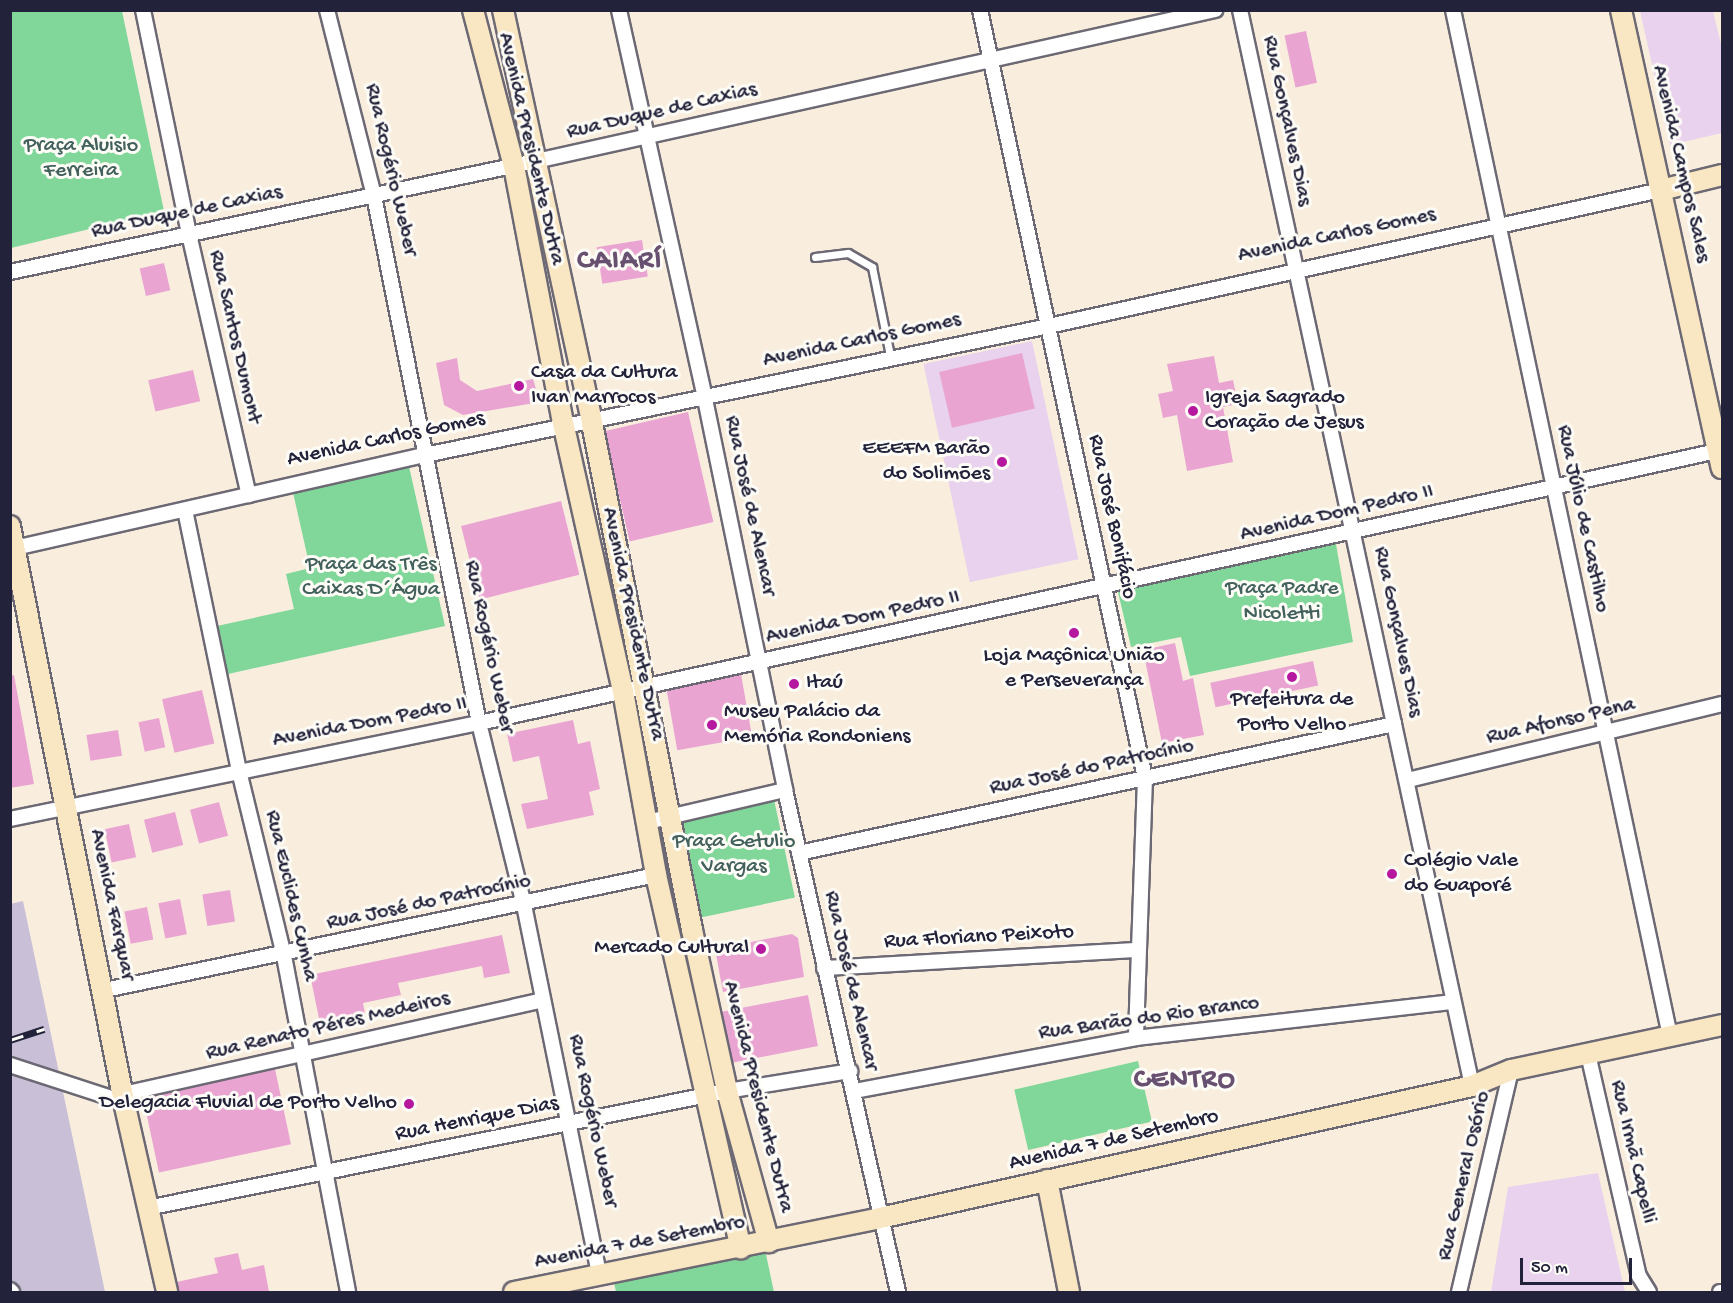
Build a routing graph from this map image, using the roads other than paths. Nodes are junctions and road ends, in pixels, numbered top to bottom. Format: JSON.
{"nodes":[{"id":1,"x":143,"y":10,"type":"edge"},
{"id":2,"x":327,"y":10,"type":"edge"},
{"id":3,"x":473,"y":10,"type":"edge"},
{"id":4,"x":503,"y":10,"type":"edge"},
{"id":5,"x":619,"y":10,"type":"edge"},
{"id":6,"x":980,"y":10,"type":"edge"},
{"id":7,"x":1215,"y":10,"type":"edge"},
{"id":8,"x":1240,"y":10,"type":"edge"},
{"id":9,"x":1453,"y":10,"type":"edge"},
{"id":10,"x":1621,"y":10,"type":"edge"},
{"id":11,"x":989,"y":61,"type":"junction"},
{"id":12,"x":647,"y":137,"type":"junction"},
{"id":13,"x":536,"y":161,"type":"junction"},
{"id":14,"x":514,"y":166,"type":"junction"},
{"id":15,"x":1722,"y":175,"type":"edge"},
{"id":16,"x":1661,"y":190,"type":"junction"},
{"id":17,"x":374,"y":196,"type":"junction"},
{"id":18,"x":1498,"y":226,"type":"junction"},
{"id":19,"x":189,"y":234,"type":"junction"},
{"id":20,"x":815,"y":257,"type":"dead end"},
{"id":21,"x":1296,"y":268,"type":"junction"},
{"id":22,"x":10,"y":272,"type":"edge"},
{"id":23,"x":1049,"y":326,"type":"junction"},
{"id":24,"x":891,"y":360,"type":"junction"},
{"id":25,"x":705,"y":399,"type":"junction"},
{"id":26,"x":592,"y":423,"type":"junction"},
{"id":27,"x":564,"y":427,"type":"junction"},
{"id":28,"x":425,"y":455,"type":"junction"},
{"id":29,"x":1721,"y":456,"type":"edge"},
{"id":30,"x":1554,"y":488,"type":"junction"},
{"id":31,"x":249,"y":495,"type":"junction"},
{"id":32,"x":185,"y":510,"type":"junction"},
{"id":33,"x":10,"y":526,"type":"edge"},
{"id":34,"x":1355,"y":531,"type":"junction"},
{"id":35,"x":13,"y":549,"type":"edge"},
{"id":36,"x":1104,"y":588,"type":"junction"},
{"id":37,"x":760,"y":662,"type":"junction"},
{"id":38,"x":644,"y":687,"type":"junction"},
{"id":39,"x":623,"y":691,"type":"junction"},
{"id":40,"x":1722,"y":704,"type":"edge"},
{"id":41,"x":478,"y":723,"type":"junction"},
{"id":42,"x":1394,"y":724,"type":"junction"},
{"id":43,"x":1606,"y":733,"type":"junction"},
{"id":44,"x":239,"y":771,"type":"junction"},
{"id":45,"x":1145,"y":778,"type":"junction"},
{"id":46,"x":1408,"y":780,"type":"junction"},
{"id":47,"x":785,"y":790,"type":"junction"},
{"id":48,"x":67,"y":809,"type":"junction"},
{"id":49,"x":668,"y":817,"type":"junction"},
{"id":50,"x":10,"y":819,"type":"edge"},
{"id":51,"x":647,"y":822,"type":"junction"},
{"id":52,"x":799,"y":853,"type":"junction"},
{"id":53,"x":656,"y":875,"type":"junction"},
{"id":54,"x":524,"y":905,"type":"junction"},
{"id":55,"x":1136,"y":950,"type":"junction"},
{"id":56,"x":284,"y":956,"type":"junction"},
{"id":57,"x":824,"y":968,"type":"junction"},
{"id":58,"x":105,"y":990,"type":"junction"},
{"id":59,"x":542,"y":1000,"type":"junction"},
{"id":60,"x":1453,"y":1002,"type":"junction"},
{"id":61,"x":1722,"y":1025,"type":"edge"},
{"id":62,"x":1670,"y":1036,"type":"junction"},
{"id":63,"x":1136,"y":1038,"type":"junction"},
{"id":64,"x":304,"y":1054,"type":"junction"},
{"id":65,"x":1588,"y":1054,"type":"junction"},
{"id":66,"x":10,"y":1065,"type":"edge"},
{"id":67,"x":1511,"y":1070,"type":"junction"},
{"id":68,"x":850,"y":1071,"type":"junction"},
{"id":69,"x":1472,"y":1086,"type":"junction"},
{"id":70,"x":727,"y":1091,"type":"junction"},
{"id":71,"x":854,"y":1091,"type":"junction"},
{"id":72,"x":707,"y":1095,"type":"junction"},
{"id":73,"x":124,"y":1098,"type":"junction"},
{"id":74,"x":568,"y":1124,"type":"junction"},
{"id":75,"x":325,"y":1170,"type":"junction"},
{"id":76,"x":1047,"y":1180,"type":"junction"},
{"id":77,"x":147,"y":1208,"type":"junction"},
{"id":78,"x":880,"y":1218,"type":"junction"},
{"id":79,"x":769,"y":1242,"type":"junction"},
{"id":80,"x":741,"y":1248,"type":"junction"},
{"id":81,"x":601,"y":1283,"type":"edge"},
{"id":82,"x":167,"y":1293,"type":"edge"},
{"id":83,"x":348,"y":1293,"type":"edge"},
{"id":84,"x":514,"y":1293,"type":"edge"},
{"id":85,"x":898,"y":1293,"type":"edge"},
{"id":86,"x":1069,"y":1293,"type":"edge"},
{"id":87,"x":1459,"y":1293,"type":"edge"},
{"id":88,"x":1649,"y":1293,"type":"edge"}],
"edges":[{"from":1,"to":19,"type":"street","name":"Rua Santos Dumont"},
{"from":2,"to":17,"type":"street","name":"Rua Rogério Weber"},
{"from":3,"to":14,"type":"street","name":"Avenida Presidente Dutra"},
{"from":4,"to":13,"type":"street","name":"Avenida Presidente Dutra"},
{"from":5,"to":12,"type":"street","name":"Rua José de Alencar"},
{"from":6,"to":11,"type":"street","name":"Rua José Bonifácio"},
{"from":7,"to":11,"type":"street","name":"Rua Duque de Caxias"},
{"from":8,"to":21,"type":"street","name":"Rua Gonçalves Dias"},
{"from":9,"to":18,"type":"street","name":"Rua Júlio de Castilho"},
{"from":10,"to":16,"type":"street","name":"Avenida Campos Sales"},
{"from":11,"to":12,"type":"street","name":"Rua Duque de Caxias"},
{"from":11,"to":23,"type":"street","name":"Rua José Bonifácio"},
{"from":12,"to":13,"type":"street","name":"Rua Duque de Caxias"},
{"from":12,"to":25,"type":"street","name":"Rua José de Alencar"},
{"from":13,"to":14,"type":"street","name":"Rua Duque de Caxias"},
{"from":13,"to":26,"type":"street","name":"Avenida Presidente Dutra"},
{"from":14,"to":17,"type":"street","name":"Rua Duque de Caxias"},
{"from":14,"to":27,"type":"street","name":"Avenida Presidente Dutra"},
{"from":15,"to":16,"type":"street","name":"Avenida Carlos Gomes"},
{"from":16,"to":18,"type":"street","name":"Avenida Carlos Gomes"},
{"from":16,"to":29,"type":"street","name":"Avenida Campos Sales"},
{"from":17,"to":19,"type":"street","name":"Rua Duque de Caxias"},
{"from":17,"to":28,"type":"street","name":"Rua Rogério Weber"},
{"from":18,"to":21,"type":"street","name":"Avenida Carlos Gomes"},
{"from":18,"to":30,"type":"street","name":"Rua Júlio de Castilho"},
{"from":19,"to":22,"type":"street","name":"Rua Duque de Caxias"},
{"from":19,"to":31,"type":"street","name":"Rua Santos Dumont"},
{"from":20,"to":24,"type":"lane"},
{"from":21,"to":23,"type":"street","name":"Avenida Carlos Gomes"},
{"from":21,"to":34,"type":"street","name":"Rua Gonçalves Dias"},
{"from":23,"to":24,"type":"street","name":"Avenida Carlos Gomes"},
{"from":23,"to":36,"type":"street","name":"Rua José Bonifácio"},
{"from":24,"to":25,"type":"street","name":"Avenida Carlos Gomes"},
{"from":25,"to":26,"type":"street","name":"Avenida Carlos Gomes"},
{"from":25,"to":37,"type":"street","name":"Rua José de Alencar"},
{"from":26,"to":27,"type":"street","name":"Avenida Carlos Gomes"},
{"from":26,"to":38,"type":"street","name":"Avenida Presidente Dutra"},
{"from":27,"to":28,"type":"street","name":"Avenida Carlos Gomes"},
{"from":27,"to":39,"type":"street","name":"Avenida Presidente Dutra"},
{"from":28,"to":31,"type":"street","name":"Avenida Carlos Gomes"},
{"from":28,"to":41,"type":"street","name":"Rua Rogério Weber"},
{"from":29,"to":30,"type":"street","name":"Avenida Dom Pedro II"},
{"from":30,"to":34,"type":"street","name":"Avenida Dom Pedro II"},
{"from":30,"to":43,"type":"street","name":"Rua Júlio de Castilho"},
{"from":31,"to":32,"type":"street","name":"Avenida Carlos Gomes"},
{"from":32,"to":35,"type":"street","name":"Avenida Carlos Gomes"},
{"from":32,"to":44,"type":"street","name":"Rua Euclides Cunha"},
{"from":33,"to":35,"type":"street","name":"Avenida Farquar"},
{"from":34,"to":36,"type":"street","name":"Avenida Dom Pedro II"},
{"from":34,"to":42,"type":"street","name":"Rua Gonçalves Dias"},
{"from":35,"to":48,"type":"street","name":"Avenida Farquar"},
{"from":36,"to":37,"type":"street","name":"Avenida Dom Pedro II"},
{"from":36,"to":45,"type":"street","name":"Rua José Bonifácio"},
{"from":37,"to":38,"type":"street","name":"Avenida Dom Pedro II"},
{"from":37,"to":47,"type":"street","name":"Rua José de Alencar"},
{"from":38,"to":39,"type":"street","name":"Avenida Dom Pedro II"},
{"from":38,"to":49,"type":"street","name":"Avenida Presidente Dutra"},
{"from":39,"to":41,"type":"street","name":"Avenida Dom Pedro II"},
{"from":39,"to":51,"type":"street","name":"Avenida Presidente Dutra"},
{"from":40,"to":43,"type":"street","name":"Rua Afonso Pena"},
{"from":41,"to":44,"type":"street","name":"Avenida Dom Pedro II"},
{"from":41,"to":54,"type":"street","name":"Rua Rogério Weber"},
{"from":42,"to":45,"type":"street","name":"Rua José do Patrocínio"},
{"from":42,"to":46,"type":"street","name":"Rua Gonçalves Dias"},
{"from":43,"to":46,"type":"street","name":"Rua Afonso Pena"},
{"from":43,"to":62,"type":"street","name":"Rua Júlio de Castilho"},
{"from":44,"to":48,"type":"street","name":"Avenida Dom Pedro II"},
{"from":44,"to":56,"type":"street","name":"Rua Euclides Cunha"},
{"from":45,"to":52,"type":"street","name":"Rua José do Patrocínio"},
{"from":45,"to":55,"type":"street","name":"Rua José Bonifácio"},
{"from":46,"to":60,"type":"street","name":"Rua Gonçalves Dias"},
{"from":47,"to":49,"type":"street"},
{"from":47,"to":52,"type":"street","name":"Rua José de Alencar"},
{"from":48,"to":50,"type":"street","name":"Avenida Dom Pedro II"},
{"from":48,"to":58,"type":"street","name":"Avenida Farquar"},
{"from":49,"to":51,"type":"street"},
{"from":49,"to":70,"type":"street","name":"Avenida Presidente Dutra"},
{"from":51,"to":53,"type":"street","name":"Avenida Presidente Dutra"},
{"from":52,"to":57,"type":"street","name":"Rua José de Alencar"},
{"from":53,"to":54,"type":"street","name":"Rua José do Patrocínio"},
{"from":53,"to":72,"type":"street","name":"Avenida Presidente Dutra"},
{"from":54,"to":56,"type":"street","name":"Rua José do Patrocínio"},
{"from":54,"to":59,"type":"street","name":"Rua Rogério Weber"},
{"from":55,"to":57,"type":"street","name":"Rua Floriano Peixoto"},
{"from":55,"to":63,"type":"street","name":"Rua José Bonifácio"},
{"from":56,"to":58,"type":"street","name":"Rua José do Patrocínio"},
{"from":56,"to":64,"type":"street","name":"Rua Euclides Cunha"},
{"from":57,"to":68,"type":"street","name":"Rua José de Alencar"},
{"from":58,"to":73,"type":"street","name":"Avenida Farquar"},
{"from":59,"to":64,"type":"street","name":"Rua Renato Péres Medeiros"},
{"from":59,"to":74,"type":"street","name":"Rua Rogério Weber"},
{"from":60,"to":63,"type":"street","name":"Rua Barão do Rio Branco"},
{"from":60,"to":69,"type":"street","name":"Rua Gonçalves Dias"},
{"from":61,"to":62,"type":"street","name":"Avenida 7 de Setembro"},
{"from":62,"to":65,"type":"street","name":"Avenida 7 de Setembro"},
{"from":63,"to":71,"type":"street","name":"Rua Barão do Rio Branco"},
{"from":64,"to":73,"type":"street","name":"Rua Renato Péres Medeiros"},
{"from":64,"to":75,"type":"street","name":"Rua Euclides Cunha"},
{"from":65,"to":67,"type":"street","name":"Avenida 7 de Setembro"},
{"from":65,"to":88,"type":"street","name":"Rua Irmã Capelli"},
{"from":66,"to":73,"type":"street"},
{"from":67,"to":69,"type":"street","name":"Avenida 7 de Setembro"},
{"from":67,"to":87,"type":"street","name":"Rua General Osório"},
{"from":68,"to":70,"type":"street","name":"Rua Henrique Dias"},
{"from":68,"to":71,"type":"street","name":"Rua José de Alencar"},
{"from":69,"to":76,"type":"street","name":"Avenida 7 de Setembro"},
{"from":70,"to":72,"type":"street","name":"Rua Henrique Dias"},
{"from":70,"to":79,"type":"street","name":"Avenida Presidente Dutra"},
{"from":71,"to":78,"type":"street","name":"Rua José de Alencar"},
{"from":72,"to":74,"type":"street","name":"Rua Henrique Dias"},
{"from":72,"to":80,"type":"street","name":"Avenida Presidente Dutra"},
{"from":73,"to":77,"type":"street","name":"Avenida Farquar"},
{"from":74,"to":75,"type":"street","name":"Rua Henrique Dias"},
{"from":74,"to":81,"type":"street","name":"Rua Rogério Weber"},
{"from":75,"to":77,"type":"street","name":"Rua Henrique Dias"},
{"from":75,"to":83,"type":"street","name":"Rua Euclides Cunha"},
{"from":76,"to":78,"type":"street","name":"Avenida 7 de Setembro"},
{"from":76,"to":86,"type":"street"},
{"from":77,"to":82,"type":"street","name":"Avenida Farquar"},
{"from":78,"to":79,"type":"street","name":"Avenida 7 de Setembro"},
{"from":78,"to":85,"type":"street","name":"Rua José de Alencar"},
{"from":79,"to":80,"type":"street","name":"Avenida 7 de Setembro"},
{"from":80,"to":81,"type":"street","name":"Avenida 7 de Setembro"},
{"from":81,"to":84,"type":"street","name":"Avenida 7 de Setembro"}]}
